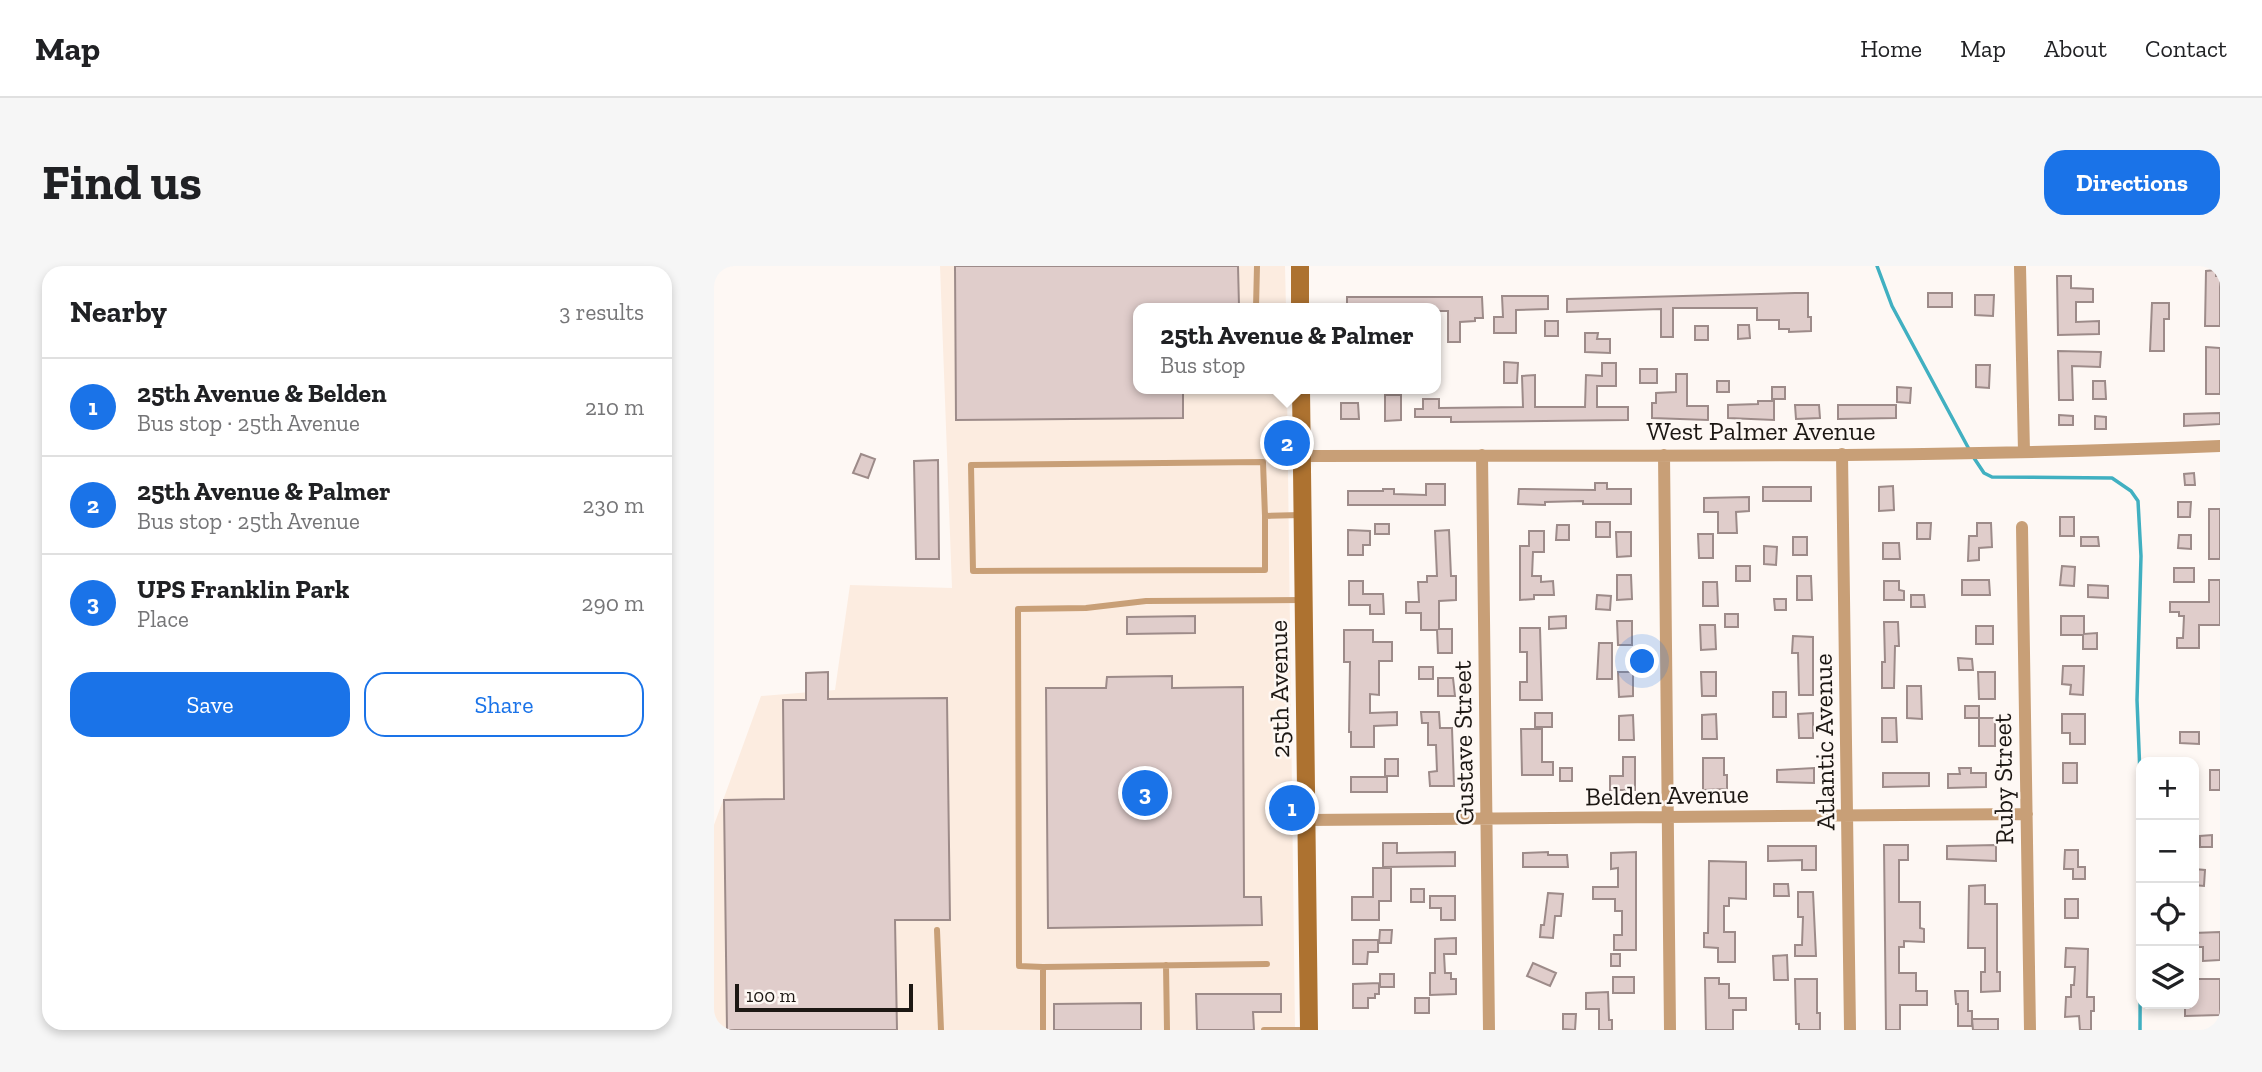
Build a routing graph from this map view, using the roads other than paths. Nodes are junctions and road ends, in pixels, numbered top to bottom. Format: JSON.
{"nodes":[{"id":1,"x":1257,"y":266,"type":"edge"},
{"id":2,"x":1300,"y":266,"type":"edge"},
{"id":3,"x":2020,"y":266,"type":"edge"},
{"id":4,"x":1256,"y":303,"type":"edge"},
{"id":5,"x":1300,"y":303,"type":"edge"},
{"id":6,"x":1301,"y":394,"type":"edge"},
{"id":7,"x":2220,"y":446,"type":"edge"},
{"id":8,"x":2024,"y":452,"type":"junction"},
{"id":9,"x":1842,"y":454,"type":"junction"},
{"id":10,"x":1664,"y":455,"type":"junction"},
{"id":11,"x":1302,"y":456,"type":"junction"},
{"id":12,"x":1482,"y":456,"type":"junction"},
{"id":13,"x":1303,"y":514,"type":"junction"},
{"id":14,"x":1265,"y":516,"type":"junction"},
{"id":15,"x":2022,"y":527,"type":"dead end"},
{"id":16,"x":1304,"y":600,"type":"junction"},
{"id":17,"x":2027,"y":814,"type":"junction"},
{"id":18,"x":1847,"y":816,"type":"junction"},
{"id":19,"x":1667,"y":818,"type":"junction"},
{"id":20,"x":1307,"y":820,"type":"junction"},
{"id":21,"x":1487,"y":820,"type":"junction"},
{"id":22,"x":937,"y":930,"type":"dead end"},
{"id":23,"x":1267,"y":964,"type":"dead end"},
{"id":24,"x":1166,"y":965,"type":"junction"},
{"id":25,"x":1043,"y":967,"type":"junction"},
{"id":26,"x":941,"y":1030,"type":"edge"},
{"id":27,"x":1043,"y":1030,"type":"edge"},
{"id":28,"x":1167,"y":1030,"type":"edge"},
{"id":29,"x":1264,"y":1030,"type":"edge"},
{"id":30,"x":1310,"y":1030,"type":"edge"},
{"id":31,"x":1489,"y":1030,"type":"edge"},
{"id":32,"x":1670,"y":1030,"type":"edge"},
{"id":33,"x":1850,"y":1030,"type":"edge"},
{"id":34,"x":2030,"y":1030,"type":"edge"}],
"edges":[{"from":1,"to":4,"type":"lane"},
{"from":2,"to":5,"type":"main road"},
{"from":3,"to":8,"type":"street"},
{"from":6,"to":11,"type":"main road","name":"25th Avenue"},
{"from":7,"to":8,"type":"street","name":"West Palmer Avenue"},
{"from":8,"to":9,"type":"street","name":"West Palmer Avenue"},
{"from":9,"to":10,"type":"street","name":"West Palmer Avenue"},
{"from":9,"to":18,"type":"street","name":"Atlantic Avenue"},
{"from":10,"to":12,"type":"street","name":"West Palmer Avenue"},
{"from":10,"to":19,"type":"street"},
{"from":11,"to":12,"type":"street","name":"West Palmer Avenue"},
{"from":11,"to":13,"type":"main road","name":"25th Avenue"},
{"from":12,"to":21,"type":"street","name":"Gustave Street"},
{"from":13,"to":14,"type":"lane"},
{"from":13,"to":16,"type":"main road","name":"25th Avenue"},
{"from":14,"to":14,"type":"lane"},
{"from":15,"to":17,"type":"street","name":"Ruby Street"},
{"from":16,"to":20,"type":"main road","name":"25th Avenue"},
{"from":16,"to":25,"type":"lane"},
{"from":17,"to":18,"type":"street","name":"Belden Avenue"},
{"from":17,"to":34,"type":"street","name":"Ruby Street"},
{"from":18,"to":19,"type":"street","name":"Belden Avenue"},
{"from":18,"to":33,"type":"street","name":"Atlantic Avenue"},
{"from":19,"to":21,"type":"street","name":"Belden Avenue"},
{"from":19,"to":32,"type":"street"},
{"from":20,"to":21,"type":"street","name":"Belden Avenue"},
{"from":20,"to":30,"type":"main road","name":"25th Avenue"},
{"from":21,"to":31,"type":"street","name":"Gustave Street"},
{"from":22,"to":26,"type":"lane"},
{"from":23,"to":24,"type":"lane"},
{"from":24,"to":25,"type":"lane"},
{"from":24,"to":28,"type":"lane"},
{"from":25,"to":27,"type":"lane"},
{"from":29,"to":30,"type":"lane"}]}
